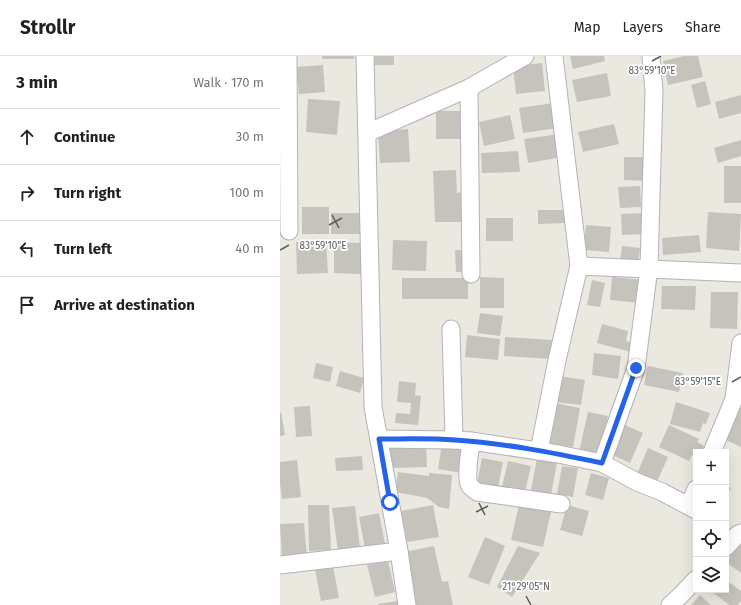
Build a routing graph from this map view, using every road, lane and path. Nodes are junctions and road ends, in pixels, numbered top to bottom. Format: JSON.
{"nodes":[{"id":1,"x":288,"y":56,"type":"edge"},
{"id":2,"x":365,"y":56,"type":"edge"},
{"id":3,"x":525,"y":56,"type":"edge"},
{"id":4,"x":554,"y":56,"type":"edge"},
{"id":5,"x":651,"y":56,"type":"edge"},
{"id":6,"x":469,"y":88,"type":"junction"},
{"id":7,"x":367,"y":133,"type":"junction"},
{"id":8,"x":288,"y":231,"type":"dead end"},
{"id":9,"x":579,"y":266,"type":"junction"},
{"id":10,"x":649,"y":268,"type":"junction"},
{"id":11,"x":741,"y":273,"type":"edge"},
{"id":12,"x":471,"y":274,"type":"dead end"},
{"id":13,"x":451,"y":330,"type":"dead end"},
{"id":14,"x":741,"y":343,"type":"edge"},
{"id":15,"x":738,"y":399,"type":"edge"},
{"id":16,"x":379,"y":439,"type":"junction"},
{"id":17,"x":454,"y":440,"type":"junction"},
{"id":18,"x":471,"y":442,"type":"junction"},
{"id":19,"x":713,"y":449,"type":"edge"},
{"id":20,"x":539,"y":451,"type":"junction"},
{"id":21,"x":602,"y":463,"type":"junction"},
{"id":22,"x":561,"y":504,"type":"dead end"},
{"id":23,"x":692,"y":508,"type":"edge"},
{"id":24,"x":735,"y":532,"type":"edge"},
{"id":25,"x":729,"y":542,"type":"edge"},
{"id":26,"x":399,"y":551,"type":"junction"},
{"id":27,"x":280,"y":565,"type":"edge"},
{"id":28,"x":693,"y":582,"type":"edge"},
{"id":29,"x":407,"y":605,"type":"edge"},
{"id":30,"x":670,"y":605,"type":"edge"}],
"edges":[{"from":1,"to":8,"type":"street"},
{"from":2,"to":7,"type":"street"},
{"from":3,"to":6,"type":"street"},
{"from":4,"to":9,"type":"street"},
{"from":5,"to":10,"type":"street"},
{"from":6,"to":7,"type":"street"},
{"from":6,"to":12,"type":"street"},
{"from":7,"to":16,"type":"street"},
{"from":9,"to":10,"type":"street"},
{"from":9,"to":20,"type":"street"},
{"from":10,"to":11,"type":"street"},
{"from":10,"to":21,"type":"street"},
{"from":13,"to":17,"type":"street"},
{"from":14,"to":15,"type":"street"},
{"from":15,"to":19,"type":"street"},
{"from":16,"to":17,"type":"street"},
{"from":16,"to":26,"type":"street"},
{"from":17,"to":18,"type":"street"},
{"from":18,"to":20,"type":"street"},
{"from":18,"to":22,"type":"street"},
{"from":20,"to":21,"type":"street"},
{"from":21,"to":23,"type":"street"},
{"from":24,"to":25,"type":"street"},
{"from":26,"to":27,"type":"street"},
{"from":26,"to":29,"type":"street"},
{"from":28,"to":30,"type":"street"}]}
